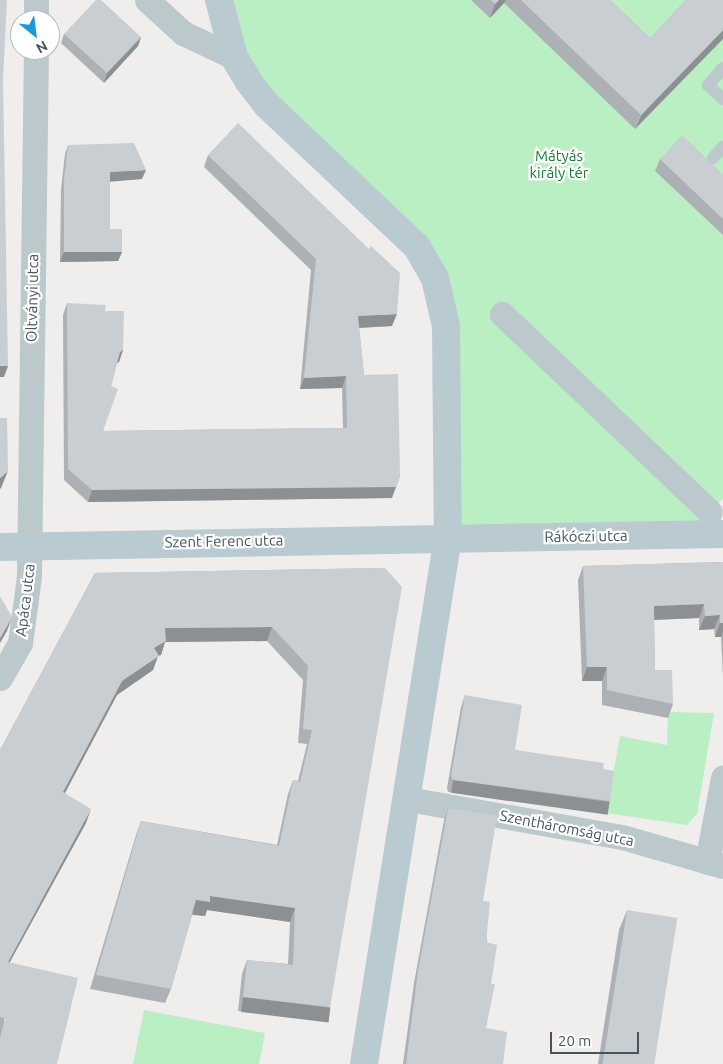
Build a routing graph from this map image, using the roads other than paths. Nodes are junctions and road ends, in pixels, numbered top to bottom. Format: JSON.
{"nodes":[{"id":1,"x":147,"y":0,"type":"edge"},
{"id":2,"x":219,"y":0,"type":"edge"},
{"id":3,"x":234,"y":57,"type":"junction"},
{"id":4,"x":36,"y":60,"type":"edge"},
{"id":5,"x":723,"y":68,"type":"edge"},
{"id":6,"x":723,"y":99,"type":"edge"},
{"id":7,"x":723,"y":147,"type":"edge"},
{"id":8,"x":713,"y":158,"type":"dead end"},
{"id":9,"x":502,"y":314,"type":"dead end"},
{"id":10,"x":716,"y":520,"type":"edge"},
{"id":11,"x":448,"y":537,"type":"junction"},
{"id":12,"x":30,"y":546,"type":"junction"},
{"id":13,"x":0,"y":547,"type":"edge"},
{"id":14,"x":0,"y":678,"type":"edge"},
{"id":15,"x":723,"y":777,"type":"edge"},
{"id":16,"x":408,"y":799,"type":"junction"},
{"id":17,"x":715,"y":864,"type":"edge"},
{"id":18,"x":364,"y":1064,"type":"edge"}],
"edges":[{"from":1,"to":3,"type":"street"},
{"from":2,"to":3,"type":"street"},
{"from":3,"to":11,"type":"street"},
{"from":4,"to":12,"type":"street","name":"Oltványi utca"},
{"from":5,"to":6,"type":"lane"},
{"from":7,"to":8,"type":"lane"},
{"from":9,"to":10,"type":"street"},
{"from":10,"to":11,"type":"street","name":"Rákóczi utca"},
{"from":11,"to":12,"type":"street","name":"Szent Ferenc utca"},
{"from":11,"to":16,"type":"street"},
{"from":12,"to":13,"type":"street","name":"Szent Ferenc utca"},
{"from":12,"to":14,"type":"street","name":"Apáca utca"},
{"from":15,"to":17,"type":"street"},
{"from":16,"to":17,"type":"street","name":"Szentháromság utca"},
{"from":16,"to":18,"type":"street"}]}
